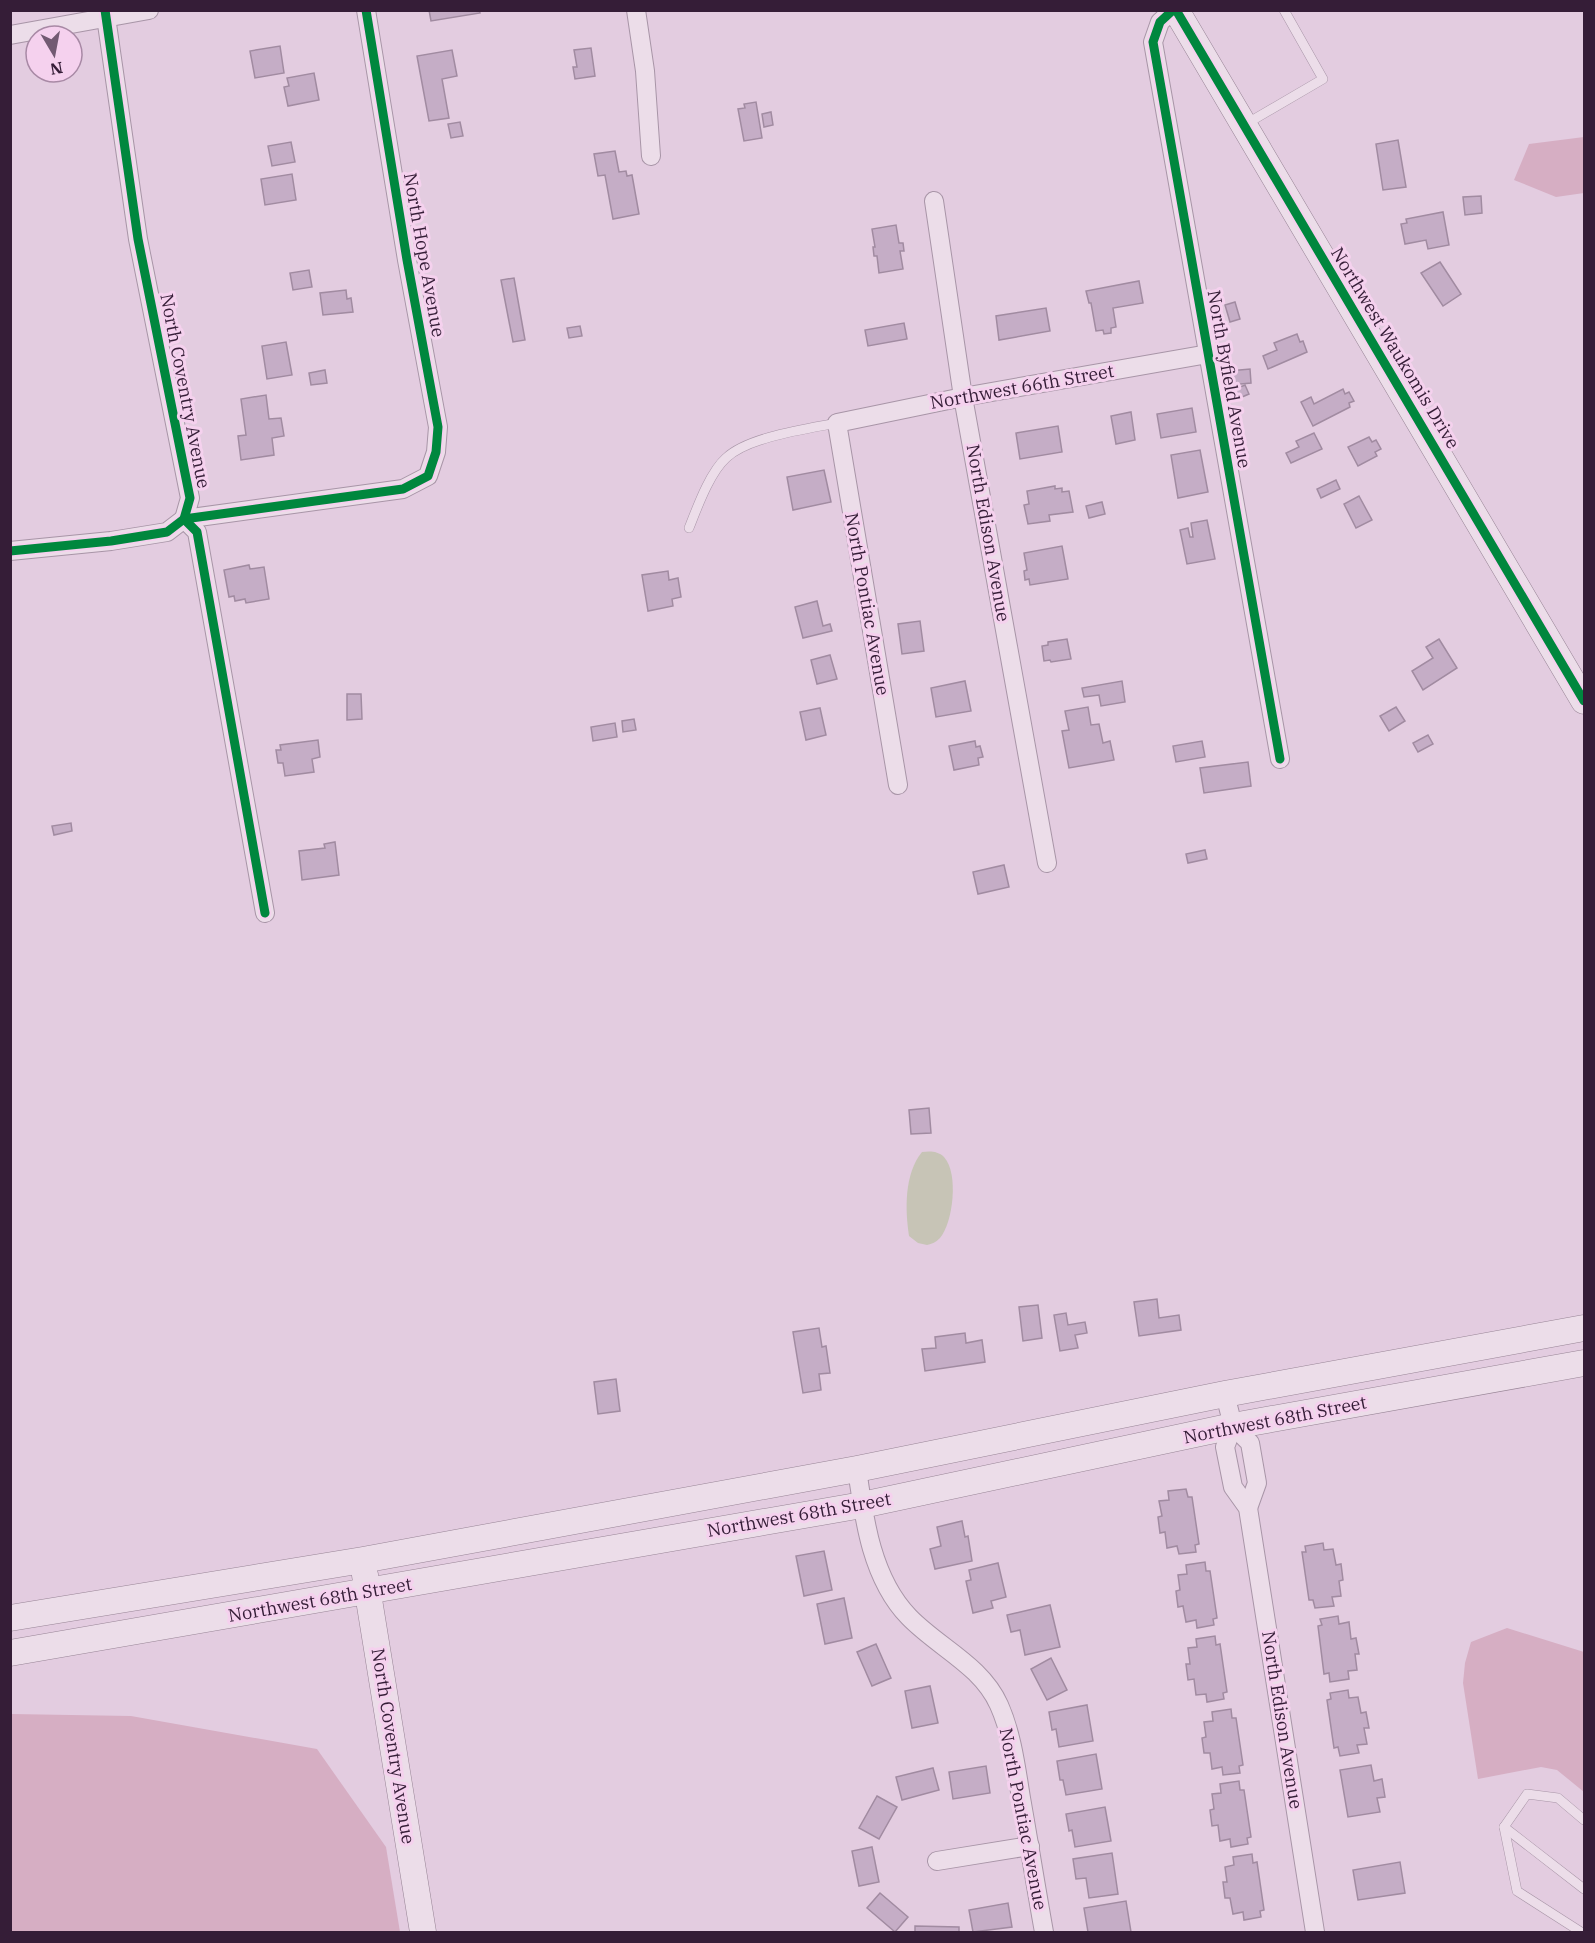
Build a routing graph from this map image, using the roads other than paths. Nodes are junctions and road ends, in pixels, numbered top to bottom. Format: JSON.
{"nodes":[{"id":1,"x":149,"y":10,"type":"edge"},
{"id":2,"x":366,"y":10,"type":"edge"},
{"id":3,"x":636,"y":10,"type":"edge"},
{"id":4,"x":1174,"y":10,"type":"edge"},
{"id":5,"x":1284,"y":10,"type":"edge"},
{"id":6,"x":106,"y":14,"type":"edge"},
{"id":7,"x":10,"y":34,"type":"edge"},
{"id":8,"x":1244,"y":125,"type":"junction"},
{"id":9,"x":651,"y":156,"type":"dead end"},
{"id":10,"x":934,"y":201,"type":"dead end"},
{"id":11,"x":1208,"y":354,"type":"junction"},
{"id":12,"x":963,"y":397,"type":"junction"},
{"id":13,"x":837,"y":423,"type":"junction"},
{"id":14,"x":184,"y":519,"type":"junction"},
{"id":15,"x":689,"y":528,"type":"dead end"},
{"id":16,"x":10,"y":551,"type":"edge"},
{"id":17,"x":1584,"y":701,"type":"edge"},
{"id":18,"x":1280,"y":759,"type":"dead end"},
{"id":19,"x":898,"y":785,"type":"dead end"},
{"id":20,"x":1047,"y":863,"type":"dead end"},
{"id":21,"x":265,"y":913,"type":"dead end"},
{"id":22,"x":1584,"y":1328,"type":"edge"},
{"id":23,"x":1584,"y":1363,"type":"edge"},
{"id":24,"x":1225,"y":1394,"type":"junction"},
{"id":25,"x":1233,"y":1426,"type":"junction"},
{"id":26,"x":857,"y":1470,"type":"junction"},
{"id":27,"x":862,"y":1505,"type":"junction"},
{"id":28,"x":1248,"y":1508,"type":"junction"},
{"id":29,"x":363,"y":1560,"type":"junction"},
{"id":30,"x":368,"y":1592,"type":"junction"},
{"id":31,"x":10,"y":1618,"type":"edge"},
{"id":32,"x":10,"y":1653,"type":"edge"},
{"id":33,"x":1584,"y":1820,"type":"edge"},
{"id":34,"x":1504,"y":1827,"type":"junction"},
{"id":35,"x":1029,"y":1846,"type":"junction"},
{"id":36,"x":938,"y":1861,"type":"dead end"},
{"id":37,"x":1584,"y":1889,"type":"edge"},
{"id":38,"x":423,"y":1932,"type":"edge"},
{"id":39,"x":1044,"y":1932,"type":"edge"},
{"id":40,"x":1316,"y":1932,"type":"edge"},
{"id":41,"x":1581,"y":1932,"type":"edge"}],
"edges":[{"from":1,"to":6,"type":"street"},
{"from":2,"to":14,"type":"street","name":"North Hope Avenue"},
{"from":3,"to":9,"type":"street"},
{"from":4,"to":8,"type":"main road","name":"Northwest Waukomis Drive"},
{"from":4,"to":11,"type":"street","name":"North Byfield Avenue"},
{"from":5,"to":8,"type":"lane"},
{"from":6,"to":7,"type":"street"},
{"from":6,"to":14,"type":"street","name":"North Coventry Avenue"},
{"from":8,"to":17,"type":"main road","name":"Northwest Waukomis Drive"},
{"from":10,"to":12,"type":"street","name":"North Edison Avenue"},
{"from":11,"to":12,"type":"street","name":"Northwest 66th Street"},
{"from":11,"to":18,"type":"street","name":"North Byfield Avenue"},
{"from":12,"to":13,"type":"street","name":"Northwest 66th Street"},
{"from":12,"to":20,"type":"street","name":"North Edison Avenue"},
{"from":13,"to":15,"type":"lane"},
{"from":13,"to":19,"type":"street","name":"North Pontiac Avenue"},
{"from":14,"to":16,"type":"street"},
{"from":14,"to":21,"type":"street"},
{"from":22,"to":24,"type":"main road","name":"Northwest 68th Street"},
{"from":23,"to":25,"type":"main road","name":"Northwest 68th Street"},
{"from":24,"to":25,"type":"street","name":"North Edison Avenue"},
{"from":24,"to":26,"type":"main road","name":"Northwest 68th Street"},
{"from":25,"to":27,"type":"main road","name":"Northwest 68th Street"},
{"from":25,"to":28,"type":"street","name":"North Edison Avenue"},
{"from":25,"to":28,"type":"street","name":"North Edison Avenue"},
{"from":26,"to":27,"type":"street","name":"North Pontiac Avenue"},
{"from":26,"to":29,"type":"main road","name":"Northwest 68th Street"},
{"from":27,"to":30,"type":"main road","name":"Northwest 68th Street"},
{"from":27,"to":35,"type":"street","name":"North Pontiac Avenue"},
{"from":28,"to":40,"type":"street","name":"North Edison Avenue"},
{"from":29,"to":30,"type":"main road","name":"North Coventry Avenue"},
{"from":29,"to":31,"type":"main road","name":"Northwest 68th Street"},
{"from":30,"to":32,"type":"main road","name":"Northwest 68th Street"},
{"from":30,"to":38,"type":"main road","name":"North Coventry Avenue"},
{"from":33,"to":34,"type":"lane"},
{"from":34,"to":37,"type":"lane"},
{"from":34,"to":41,"type":"lane"},
{"from":35,"to":36,"type":"street"},
{"from":35,"to":39,"type":"street","name":"North Pontiac Avenue"}]}
